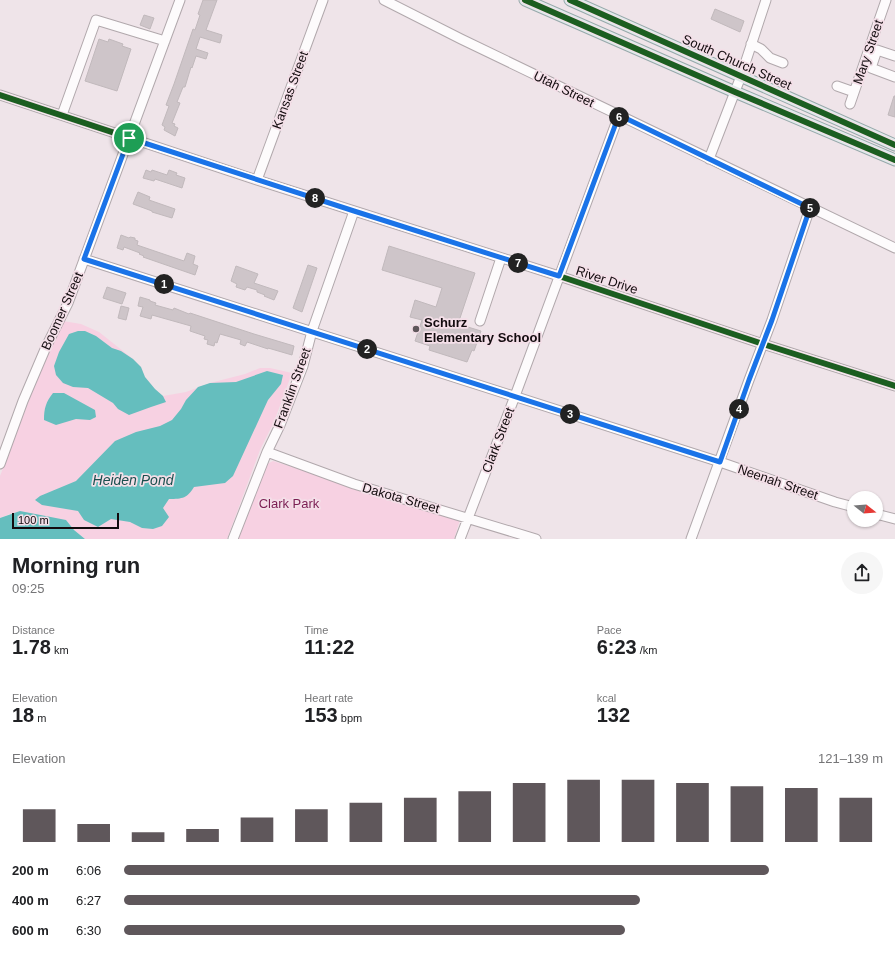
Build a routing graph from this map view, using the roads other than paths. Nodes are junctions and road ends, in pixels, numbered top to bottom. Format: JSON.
{"nodes":[{"id":1,"x":180,"y":0,"type":"edge"},
{"id":2,"x":323,"y":0,"type":"edge"},
{"id":3,"x":384,"y":0,"type":"edge"},
{"id":4,"x":525,"y":0,"type":"edge"},
{"id":5,"x":570,"y":0,"type":"edge"},
{"id":6,"x":766,"y":0,"type":"edge"},
{"id":7,"x":886,"y":0,"type":"edge"},
{"id":8,"x":165,"y":42,"type":"junction"},
{"id":9,"x":751,"y":44,"type":"junction"},
{"id":10,"x":874,"y":48,"type":"junction"},
{"id":11,"x":895,"y":56,"type":"edge"},
{"id":12,"x":783,"y":63,"type":"dead end"},
{"id":13,"x":867,"y":67,"type":"junction"},
{"id":14,"x":741,"y":76,"type":"junction"},
{"id":15,"x":895,"y":76,"type":"edge"},
{"id":16,"x":837,"y":86,"type":"dead end"},
{"id":17,"x":734,"y":92,"type":"junction"},
{"id":18,"x":854,"y":92,"type":"junction"},
{"id":19,"x":0,"y":95,"type":"edge"},
{"id":20,"x":850,"y":104,"type":"dead end"},
{"id":21,"x":62,"y":115,"type":"junction"},
{"id":22,"x":619,"y":115,"type":"junction"},
{"id":23,"x":129,"y":138,"type":"junction"},
{"id":24,"x":895,"y":145,"type":"edge"},
{"id":25,"x":710,"y":159,"type":"junction"},
{"id":26,"x":895,"y":160,"type":"edge"},
{"id":27,"x":257,"y":180,"type":"junction"},
{"id":28,"x":810,"y":208,"type":"junction"},
{"id":29,"x":354,"y":211,"type":"junction"},
{"id":30,"x":895,"y":248,"type":"edge"},
{"id":31,"x":501,"y":258,"type":"junction"},
{"id":32,"x":84,"y":259,"type":"junction"},
{"id":33,"x":559,"y":276,"type":"junction"},
{"id":34,"x":480,"y":321,"type":"dead end"},
{"id":35,"x":312,"y":332,"type":"junction"},
{"id":36,"x":763,"y":344,"type":"junction"},
{"id":37,"x":895,"y":386,"type":"edge"},
{"id":38,"x":515,"y":396,"type":"junction"},
{"id":39,"x":267,"y":452,"type":"junction"},
{"id":40,"x":720,"y":462,"type":"junction"},
{"id":41,"x":0,"y":464,"type":"edge"},
{"id":42,"x":847,"y":505,"type":"edge"},
{"id":43,"x":883,"y":516,"type":"edge"},
{"id":44,"x":468,"y":518,"type":"junction"},
{"id":45,"x":895,"y":519,"type":"edge"},
{"id":46,"x":233,"y":539,"type":"edge"},
{"id":47,"x":460,"y":539,"type":"edge"},
{"id":48,"x":536,"y":539,"type":"edge"},
{"id":49,"x":691,"y":539,"type":"edge"}],
"edges":[{"from":1,"to":8,"type":"street","name":"Boomer Street"},
{"from":2,"to":27,"type":"street","name":"Kansas Street"},
{"from":3,"to":22,"type":"street","name":"Utah Street"},
{"from":4,"to":17,"type":"main road"},
{"from":5,"to":14,"type":"main road","name":"South Church Street"},
{"from":6,"to":9,"type":"street"},
{"from":7,"to":10,"type":"street","name":"Mary Street"},
{"from":8,"to":21,"type":"street"},
{"from":8,"to":23,"type":"street","name":"Boomer Street"},
{"from":9,"to":12,"type":"street"},
{"from":9,"to":14,"type":"street"},
{"from":10,"to":11,"type":"street"},
{"from":10,"to":13,"type":"street","name":"Mary Street"},
{"from":13,"to":15,"type":"street"},
{"from":13,"to":18,"type":"street","name":"Mary Street"},
{"from":14,"to":17,"type":"street"},
{"from":14,"to":24,"type":"main road","name":"South Church Street"},
{"from":16,"to":18,"type":"street"},
{"from":17,"to":25,"type":"street"},
{"from":17,"to":26,"type":"main road"},
{"from":18,"to":20,"type":"street","name":"Mary Street"},
{"from":19,"to":21,"type":"street","name":"River Drive"},
{"from":21,"to":23,"type":"street","name":"River Drive"},
{"from":22,"to":25,"type":"street","name":"Utah Street"},
{"from":22,"to":33,"type":"street","name":"Clark Street"},
{"from":23,"to":27,"type":"street","name":"River Drive"},
{"from":23,"to":32,"type":"street","name":"Boomer Street"},
{"from":25,"to":28,"type":"street","name":"Utah Street"},
{"from":27,"to":29,"type":"street","name":"River Drive"},
{"from":28,"to":30,"type":"street","name":"Utah Street"},
{"from":28,"to":36,"type":"street"},
{"from":29,"to":31,"type":"street","name":"River Drive"},
{"from":29,"to":35,"type":"street","name":"Franklin Street"},
{"from":31,"to":33,"type":"street","name":"River Drive"},
{"from":31,"to":34,"type":"street"},
{"from":32,"to":35,"type":"street","name":"Neenah Street"},
{"from":32,"to":41,"type":"street","name":"Boomer Street"},
{"from":33,"to":36,"type":"street","name":"River Drive"},
{"from":33,"to":38,"type":"street","name":"Clark Street"},
{"from":35,"to":38,"type":"street","name":"Neenah Street"},
{"from":35,"to":39,"type":"street","name":"Franklin Street"},
{"from":36,"to":37,"type":"street","name":"River Drive"},
{"from":36,"to":40,"type":"street"},
{"from":38,"to":40,"type":"street","name":"Neenah Street"},
{"from":38,"to":44,"type":"street","name":"Clark Street"},
{"from":39,"to":44,"type":"street","name":"Dakota Street"},
{"from":39,"to":46,"type":"street","name":"Franklin Street"},
{"from":40,"to":42,"type":"street","name":"Neenah Street"},
{"from":40,"to":49,"type":"street"},
{"from":43,"to":45,"type":"street"},
{"from":44,"to":47,"type":"street","name":"Clark Street"},
{"from":44,"to":48,"type":"street","name":"Dakota Street"}]}
